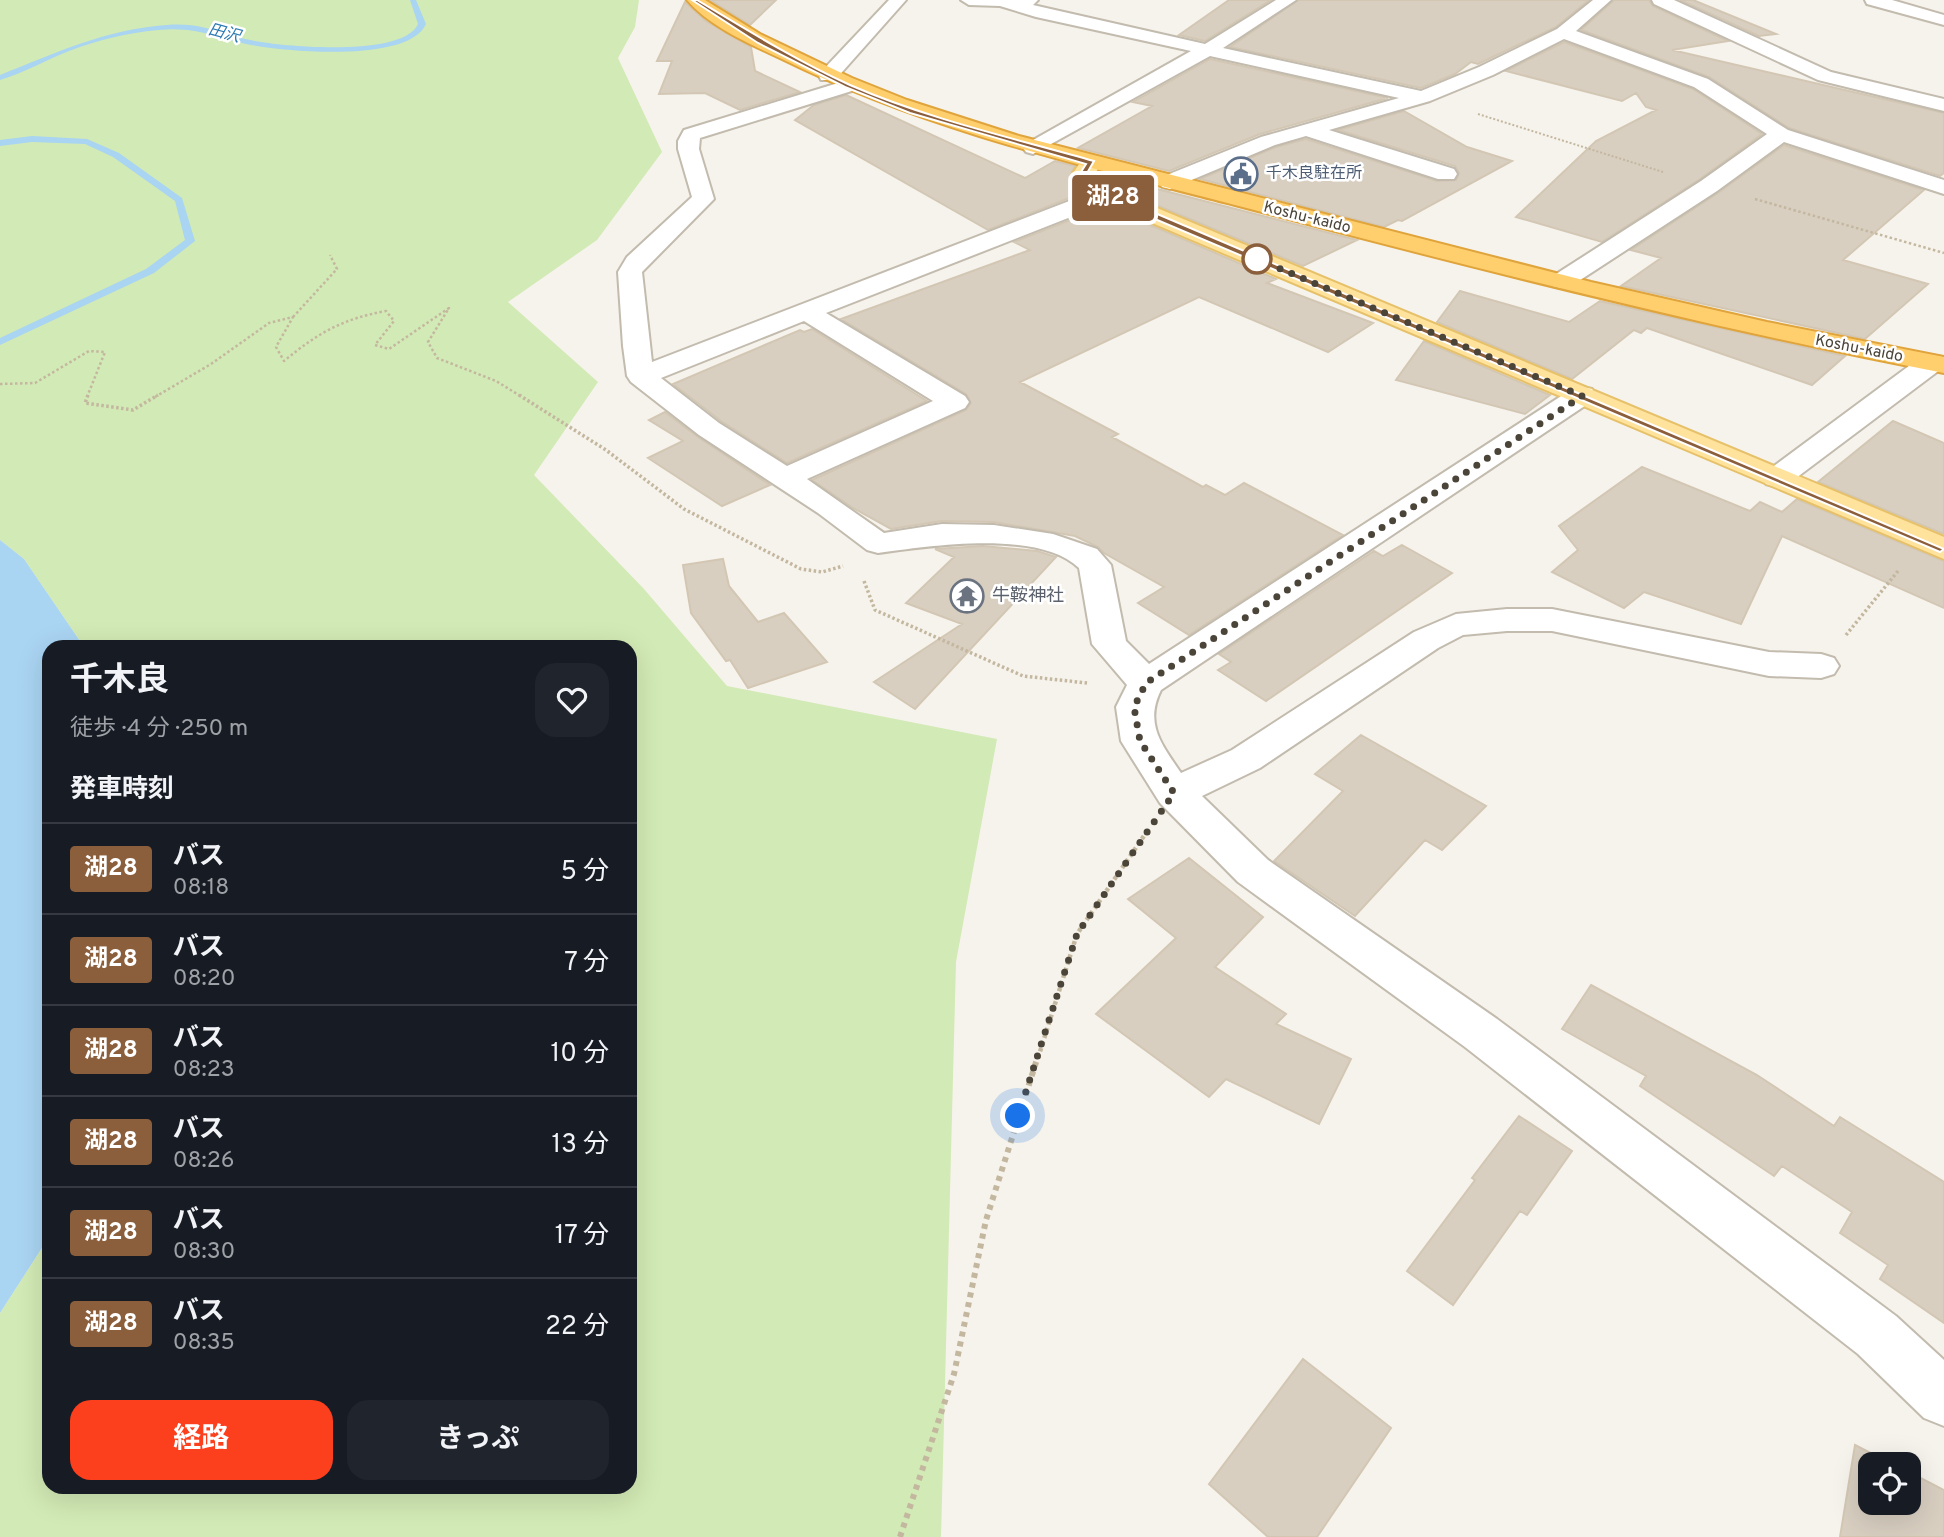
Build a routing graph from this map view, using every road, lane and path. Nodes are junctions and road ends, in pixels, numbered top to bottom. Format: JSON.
{"nodes":[{"id":1,"x":695,"y":0,"type":"edge"},
{"id":2,"x":898,"y":0,"type":"edge"},
{"id":3,"x":969,"y":0,"type":"edge"},
{"id":4,"x":1037,"y":0,"type":"edge"},
{"id":5,"x":1288,"y":0,"type":"edge"},
{"id":6,"x":1603,"y":0,"type":"edge"},
{"id":7,"x":1660,"y":0,"type":"edge"},
{"id":8,"x":1872,"y":0,"type":"edge"},
{"id":9,"x":1006,"y":2,"type":"junction"},
{"id":10,"x":1944,"y":20,"type":"edge"},
{"id":11,"x":1563,"y":33,"type":"junction"},
{"id":12,"x":1207,"y":50,"type":"junction"},
{"id":13,"x":838,"y":81,"type":"junction"},
{"id":14,"x":1423,"y":97,"type":"junction"},
{"id":15,"x":1944,"y":105,"type":"edge"},
{"id":16,"x":1307,"y":130,"type":"junction"},
{"id":17,"x":1781,"y":134,"type":"junction"},
{"id":18,"x":1033,"y":148,"type":"junction"},
{"id":19,"x":1091,"y":163,"type":"junction"},
{"id":20,"x":1446,"y":174,"type":"dead end"},
{"id":21,"x":1170,"y":182,"type":"junction"},
{"id":22,"x":1944,"y":187,"type":"edge"},
{"id":23,"x":1106,"y":195,"type":"junction"},
{"id":24,"x":330,"y":255,"type":"dead end"},
{"id":25,"x":1562,"y":281,"type":"junction"},
{"id":26,"x":809,"y":313,"type":"junction"},
{"id":27,"x":293,"y":317,"type":"junction"},
{"id":28,"x":1938,"y":364,"type":"edge"},
{"id":29,"x":641,"y":376,"type":"junction"},
{"id":30,"x":0,"y":384,"type":"edge"},
{"id":31,"x":1582,"y":396,"type":"junction"},
{"id":32,"x":784,"y":478,"type":"junction"},
{"id":33,"x":1777,"y":478,"type":"junction"},
{"id":34,"x":878,"y":543,"type":"junction"},
{"id":35,"x":1933,"y":545,"type":"edge"},
{"id":36,"x":1821,"y":666,"type":"joint"},
{"id":37,"x":1146,"y":683,"type":"junction"},
{"id":38,"x":1174,"y":793,"type":"junction"},
{"id":39,"x":1944,"y":1398,"type":"edge"},
{"id":40,"x":900,"y":1537,"type":"edge"}],
"edges":[{"from":1,"to":13,"type":"highway","name":"Koshu-kaido"},
{"from":2,"to":13,"type":"street"},
{"from":3,"to":9,"type":"street"},
{"from":4,"to":9,"type":"street"},
{"from":5,"to":12,"type":"street"},
{"from":6,"to":11,"type":"street"},
{"from":7,"to":15,"type":"street"},
{"from":8,"to":10,"type":"street"},
{"from":9,"to":12,"type":"street"},
{"from":11,"to":14,"type":"street"},
{"from":11,"to":17,"type":"street"},
{"from":12,"to":14,"type":"street"},
{"from":12,"to":18,"type":"street"},
{"from":13,"to":18,"type":"highway","name":"Koshu-kaido"},
{"from":13,"to":29,"type":"street"},
{"from":14,"to":16,"type":"street"},
{"from":16,"to":20,"type":"street"},
{"from":16,"to":21,"type":"street"},
{"from":17,"to":22,"type":"street"},
{"from":17,"to":25,"type":"street"},
{"from":18,"to":19,"type":"highway","name":"Koshu-kaido"},
{"from":19,"to":21,"type":"highway","name":"Koshu-kaido"},
{"from":19,"to":23,"type":"main road"},
{"from":21,"to":25,"type":"highway","name":"Koshu-kaido"},
{"from":23,"to":26,"type":"street"},
{"from":23,"to":31,"type":"main road"},
{"from":24,"to":27,"type":"path"},
{"from":25,"to":28,"type":"highway","name":"Koshu-kaido"},
{"from":26,"to":29,"type":"street"},
{"from":26,"to":32,"type":"street"},
{"from":27,"to":30,"type":"path"},
{"from":27,"to":34,"type":"path"},
{"from":28,"to":33,"type":"street"},
{"from":29,"to":32,"type":"street"},
{"from":31,"to":33,"type":"main road"},
{"from":31,"to":37,"type":"street"},
{"from":32,"to":34,"type":"street"},
{"from":33,"to":35,"type":"main road"},
{"from":34,"to":37,"type":"street"},
{"from":34,"to":37,"type":"path"},
{"from":35,"to":36,"type":"path"},
{"from":36,"to":38,"type":"street"},
{"from":37,"to":38,"type":"street"},
{"from":38,"to":39,"type":"street"},
{"from":38,"to":40,"type":"path"}]}
